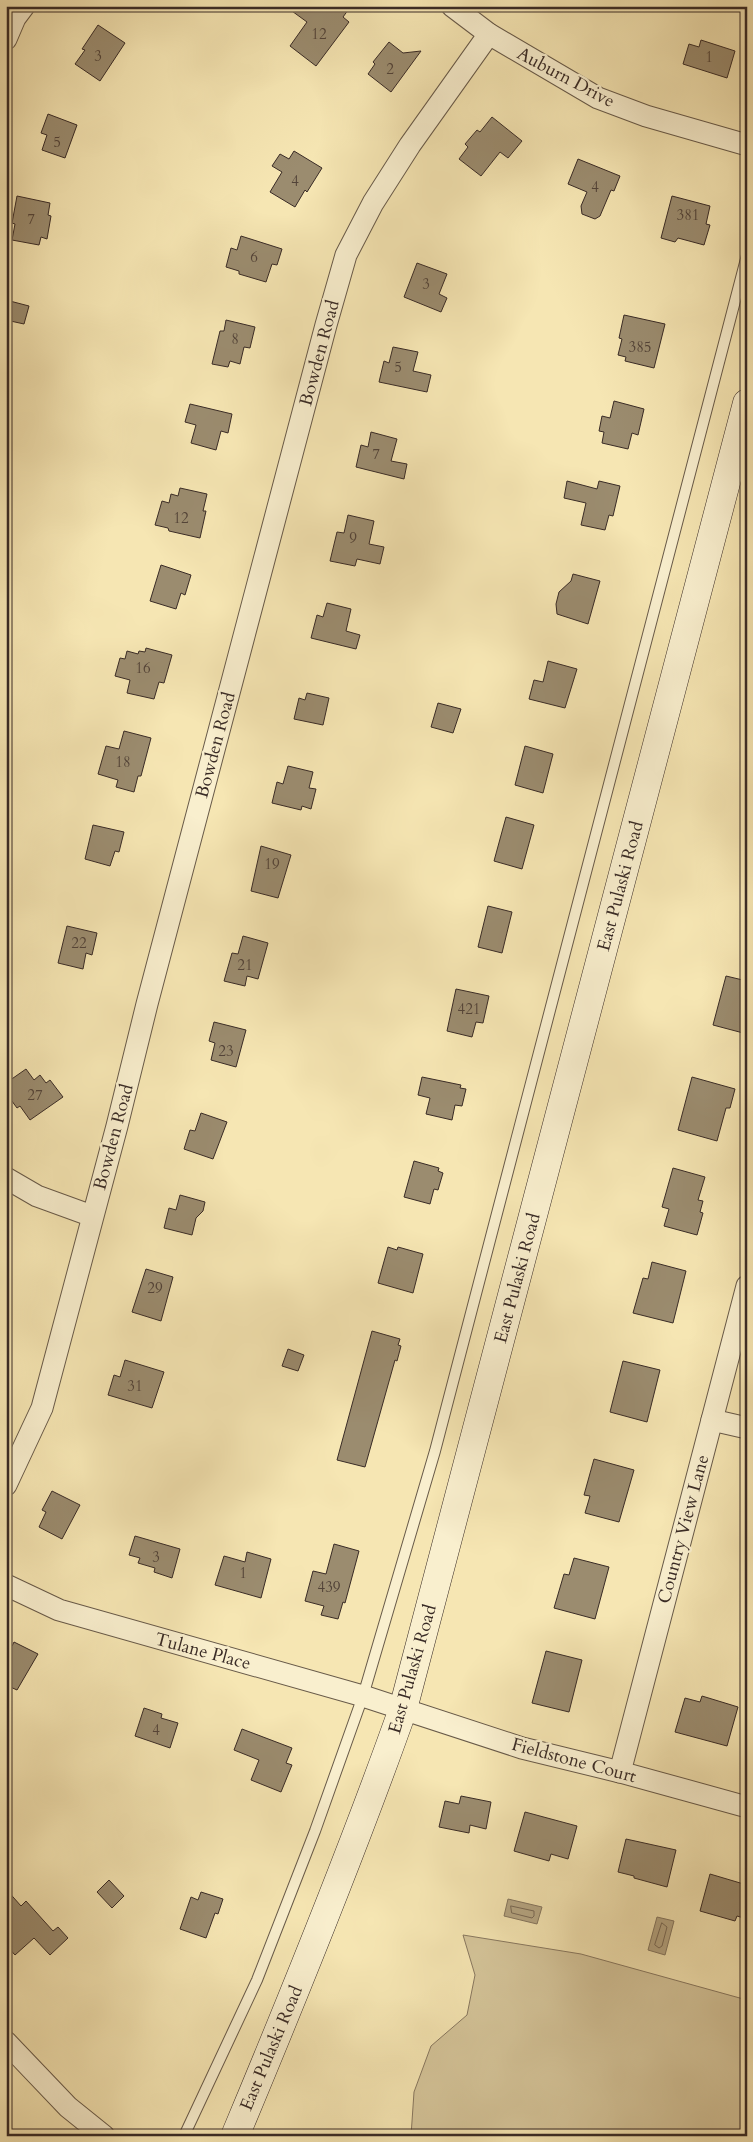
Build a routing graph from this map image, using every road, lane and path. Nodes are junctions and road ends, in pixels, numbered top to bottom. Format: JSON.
{"nodes":[{"id":1,"x":24,"y":6,"type":"edge"},
{"id":2,"x":452,"y":6,"type":"edge"},
{"id":3,"x":489,"y":34,"type":"junction"},
{"id":4,"x":6,"y":38,"type":"edge"},
{"id":5,"x":747,"y":145,"type":"edge"},
{"id":6,"x":747,"y":255,"type":"edge"},
{"id":7,"x":747,"y":403,"type":"edge"},
{"id":8,"x":6,"y":1178,"type":"edge"},
{"id":9,"x":92,"y":1216,"type":"junction"},
{"id":10,"x":747,"y":1286,"type":"edge"},
{"id":11,"x":712,"y":1420,"type":"junction"},
{"id":12,"x":747,"y":1428,"type":"edge"},
{"id":13,"x":6,"y":1485,"type":"edge"},
{"id":14,"x":6,"y":1585,"type":"edge"},
{"id":15,"x":363,"y":1696,"type":"junction"},
{"id":16,"x":403,"y":1709,"type":"junction"},
{"id":17,"x":620,"y":1772,"type":"junction"},
{"id":18,"x":747,"y":1807,"type":"edge"},
{"id":19,"x":6,"y":2042,"type":"edge"},
{"id":20,"x":104,"y":2136,"type":"edge"},
{"id":21,"x":184,"y":2136,"type":"edge"},
{"id":22,"x":235,"y":2136,"type":"edge"}],
"edges":[{"from":1,"to":4,"type":"street"},
{"from":2,"to":3,"type":"street","name":"Auburn Drive"},
{"from":3,"to":5,"type":"street","name":"Auburn Drive"},
{"from":3,"to":9,"type":"street","name":"Bowden Road"},
{"from":6,"to":15,"type":"lane"},
{"from":7,"to":16,"type":"main road","name":"East Pulaski Road"},
{"from":8,"to":9,"type":"street"},
{"from":9,"to":13,"type":"street","name":"Bowden Road"},
{"from":10,"to":11,"type":"street","name":"Country View Lane"},
{"from":11,"to":12,"type":"street"},
{"from":11,"to":17,"type":"street","name":"Country View Lane"},
{"from":14,"to":15,"type":"street","name":"Tulane Place"},
{"from":15,"to":16,"type":"street","name":"Tulane Place"},
{"from":15,"to":21,"type":"lane"},
{"from":16,"to":17,"type":"street","name":"Fieldstone Court"},
{"from":16,"to":22,"type":"main road","name":"East Pulaski Road"},
{"from":17,"to":18,"type":"street","name":"Fieldstone Court"},
{"from":19,"to":20,"type":"street"}]}
